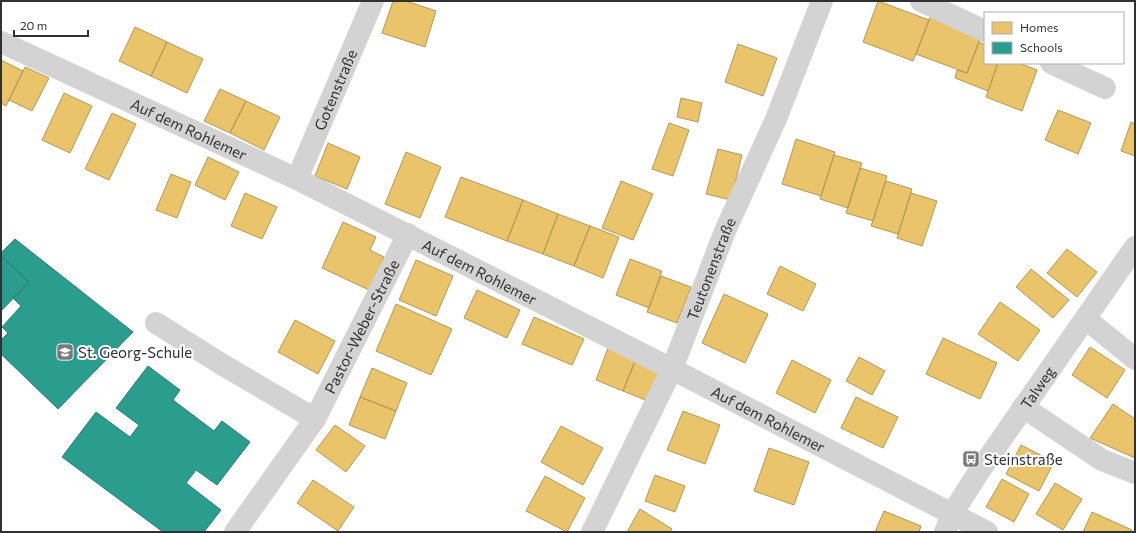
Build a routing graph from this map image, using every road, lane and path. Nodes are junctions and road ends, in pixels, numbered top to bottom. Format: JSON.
{"nodes":[{"id":1,"x":822,"y":1,"type":"edge"},
{"id":2,"x":921,"y":1,"type":"edge"},
{"id":3,"x":366,"y":3,"type":"edge"},
{"id":4,"x":984,"y":32,"type":"edge"},
{"id":5,"x":1,"y":42,"type":"edge"},
{"id":6,"x":1053,"y":64,"type":"edge"},
{"id":7,"x":1105,"y":88,"type":"dead end"},
{"id":8,"x":297,"y":179,"type":"junction"},
{"id":9,"x":408,"y":234,"type":"junction"},
{"id":10,"x":1135,"y":247,"type":"edge"},
{"id":11,"x":1086,"y":319,"type":"junction"},
{"id":12,"x":156,"y":323,"type":"dead end"},
{"id":13,"x":1135,"y":359,"type":"edge"},
{"id":14,"x":672,"y":369,"type":"junction"},
{"id":15,"x":1023,"y":407,"type":"junction"},
{"id":16,"x":315,"y":419,"type":"junction"},
{"id":17,"x":1135,"y":473,"type":"edge"},
{"id":18,"x":948,"y":523,"type":"edge"},
{"id":19,"x":235,"y":532,"type":"edge"},
{"id":20,"x":592,"y":532,"type":"edge"},
{"id":21,"x":987,"y":532,"type":"edge"}],
"edges":[{"from":1,"to":14,"type":"street","name":"Teutonenstraße"},
{"from":2,"to":4,"type":"street"},
{"from":3,"to":8,"type":"street","name":"Gotenstraße"},
{"from":5,"to":8,"type":"street","name":"Auf dem Rohlemer"},
{"from":6,"to":7,"type":"street"},
{"from":8,"to":9,"type":"street","name":"Auf dem Rohlemer"},
{"from":9,"to":14,"type":"street","name":"Auf dem Rohlemer"},
{"from":9,"to":16,"type":"street","name":"Pastor-Weber-Straße"},
{"from":10,"to":11,"type":"street","name":"Talweg"},
{"from":11,"to":13,"type":"street"},
{"from":11,"to":15,"type":"street","name":"Talweg"},
{"from":12,"to":16,"type":"street"},
{"from":14,"to":18,"type":"street","name":"Auf dem Rohlemer"},
{"from":14,"to":20,"type":"street","name":"Teutonenstraße"},
{"from":15,"to":17,"type":"street"},
{"from":15,"to":18,"type":"street","name":"Talweg"},
{"from":16,"to":19,"type":"street","name":"Pastor-Weber-Straße"},
{"from":18,"to":21,"type":"street"}]}
